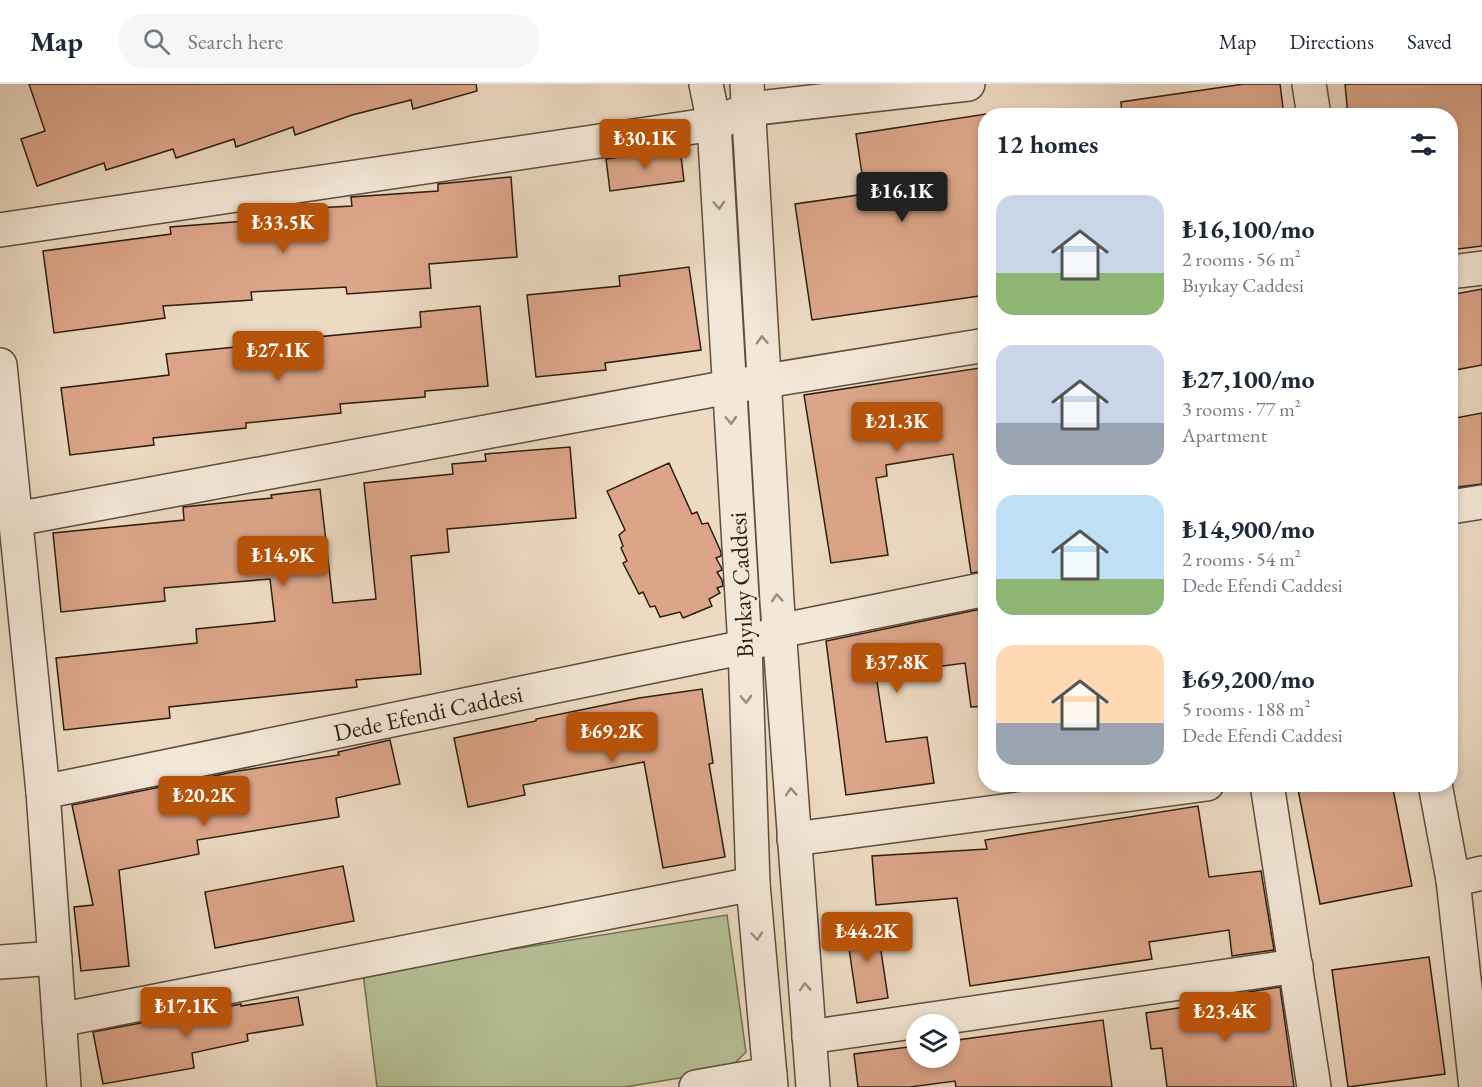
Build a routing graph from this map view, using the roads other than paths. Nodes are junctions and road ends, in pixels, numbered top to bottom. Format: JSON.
{"nodes":[{"id":1,"x":706,"y":84,"type":"edge"},
{"id":2,"x":968,"y":84,"type":"edge"},
{"id":3,"x":1309,"y":84,"type":"edge"},
{"id":4,"x":748,"y":97,"type":"edge"},
{"id":5,"x":1313,"y":108,"type":"edge"},
{"id":6,"x":714,"y":124,"type":"junction"},
{"id":7,"x":0,"y":230,"type":"edge"},
{"id":8,"x":1482,"y":268,"type":"edge"},
{"id":9,"x":1458,"y":271,"type":"edge"},
{"id":10,"x":978,"y":346,"type":"edge"},
{"id":11,"x":0,"y":365,"type":"edge"},
{"id":12,"x":764,"y":382,"type":"junction"},
{"id":13,"x":729,"y":387,"type":"junction"},
{"id":14,"x":1482,"y":502,"type":"edge"},
{"id":15,"x":1458,"y":506,"type":"edge"},
{"id":16,"x":16,"y":519,"type":"junction"},
{"id":17,"x":978,"y":591,"type":"edge"},
{"id":18,"x":779,"y":631,"type":"junction"},
{"id":19,"x":744,"y":648,"type":"junction"},
{"id":20,"x":43,"y":792,"type":"junction"},
{"id":21,"x":1147,"y":792,"type":"edge"},
{"id":22,"x":1268,"y":792,"type":"edge"},
{"id":23,"x":1438,"y":792,"type":"edge"},
{"id":24,"x":794,"y":839,"type":"junction"},
{"id":25,"x":1468,"y":877,"type":"edge"},
{"id":26,"x":753,"y":884,"type":"junction"},
{"id":27,"x":55,"y":958,"type":"junction"},
{"id":28,"x":0,"y":962,"type":"edge"},
{"id":29,"x":1296,"y":966,"type":"junction"},
{"id":30,"x":59,"y":1020,"type":"junction"},
{"id":31,"x":1476,"y":1033,"type":"edge"},
{"id":32,"x":809,"y":1037,"type":"junction"},
{"id":33,"x":770,"y":1080,"type":"edge"},
{"id":34,"x":64,"y":1087,"type":"edge"},
{"id":35,"x":696,"y":1087,"type":"edge"},
{"id":36,"x":813,"y":1087,"type":"edge"},
{"id":37,"x":1314,"y":1087,"type":"edge"},
{"id":38,"x":1476,"y":1087,"type":"edge"}],
"edges":[{"from":1,"to":6,"type":"street","name":"Bıyıkay Caddesi"},
{"from":2,"to":4,"type":"street"},
{"from":3,"to":5,"type":"street"},
{"from":4,"to":6,"type":"street"},
{"from":12,"to":4,"type":"street","name":"Bıyıkay Caddesi","one_way":true},
{"from":6,"to":7,"type":"street"},
{"from":6,"to":13,"type":"street","name":"Bıyıkay Caddesi","one_way":true},
{"from":8,"to":9,"type":"street"},
{"from":10,"to":12,"type":"street"},
{"from":11,"to":16,"type":"street"},
{"from":12,"to":13,"type":"street"},
{"from":18,"to":12,"type":"street","name":"Bıyıkay Caddesi","one_way":true},
{"from":13,"to":16,"type":"street"},
{"from":13,"to":19,"type":"street","name":"Bıyıkay Caddesi","one_way":true},
{"from":14,"to":15,"type":"street"},
{"from":16,"to":20,"type":"street"},
{"from":17,"to":18,"type":"street","name":"Dede Efendi Caddesi"},
{"from":18,"to":19,"type":"street","name":"Dede Efendi Caddesi"},
{"from":24,"to":18,"type":"street","name":"Bıyıkay Caddesi","one_way":true},
{"from":19,"to":20,"type":"street","name":"Dede Efendi Caddesi"},
{"from":19,"to":26,"type":"street","name":"Bıyıkay Caddesi","one_way":true},
{"from":20,"to":27,"type":"street"},
{"from":21,"to":24,"type":"street"},
{"from":22,"to":29,"type":"street"},
{"from":23,"to":25,"type":"street"},
{"from":32,"to":24,"type":"street","name":"Bıyıkay Caddesi","one_way":true},
{"from":25,"to":31,"type":"street"},
{"from":26,"to":30,"type":"street"},
{"from":26,"to":33,"type":"street","name":"Bıyıkay Caddesi","one_way":true},
{"from":27,"to":28,"type":"street"},
{"from":27,"to":30,"type":"street"},
{"from":29,"to":32,"type":"street"},
{"from":29,"to":37,"type":"street"},
{"from":30,"to":34,"type":"street"},
{"from":31,"to":38,"type":"street"},
{"from":32,"to":36,"type":"street","name":"Bıyıkay Caddesi"},
{"from":33,"to":35,"type":"street"}]}
